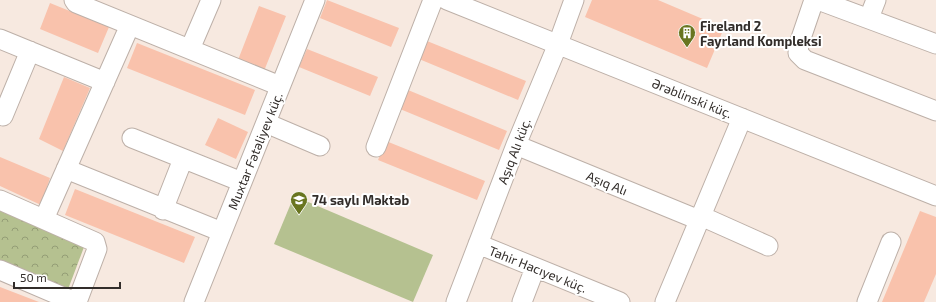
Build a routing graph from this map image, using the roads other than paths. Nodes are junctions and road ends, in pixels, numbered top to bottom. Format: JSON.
{"nodes":[{"id":1,"x":74,"y":0,"type":"edge"},
{"id":2,"x":211,"y":0,"type":"edge"},
{"id":3,"x":315,"y":0,"type":"edge"},
{"id":4,"x":433,"y":0,"type":"edge"},
{"id":5,"x":447,"y":0,"type":"edge"},
{"id":6,"x":574,"y":0,"type":"edge"},
{"id":7,"x":814,"y":0,"type":"edge"},
{"id":8,"x":818,"y":0,"type":"edge"},
{"id":9,"x":876,"y":0,"type":"edge"},
{"id":10,"x":869,"y":18,"type":"junction"},
{"id":11,"x":130,"y":25,"type":"junction"},
{"id":12,"x":0,"y":39,"type":"edge"},
{"id":13,"x":558,"y":44,"type":"junction"},
{"id":14,"x":936,"y":44,"type":"edge"},
{"id":15,"x":190,"y":49,"type":"junction"},
{"id":16,"x":30,"y":51,"type":"junction"},
{"id":17,"x":104,"y":82,"type":"junction"},
{"id":18,"x":280,"y":86,"type":"junction"},
{"id":19,"x":936,"y":112,"type":"edge"},
{"id":20,"x":3,"y":116,"type":"dead end"},
{"id":21,"x":742,"y":118,"type":"junction"},
{"id":22,"x":266,"y":123,"type":"junction"},
{"id":23,"x":132,"y":138,"type":"dead end"},
{"id":24,"x":516,"y":145,"type":"junction"},
{"id":25,"x":320,"y":146,"type":"dead end"},
{"id":26,"x":376,"y":147,"type":"dead end"},
{"id":27,"x":183,"y":159,"type":"junction"},
{"id":28,"x":66,"y":169,"type":"junction"},
{"id":29,"x":242,"y":182,"type":"junction"},
{"id":30,"x":936,"y":196,"type":"edge"},
{"id":31,"x":0,"y":200,"type":"edge"},
{"id":32,"x":163,"y":210,"type":"junction"},
{"id":33,"x":700,"y":218,"type":"junction"},
{"id":34,"x":44,"y":219,"type":"junction"},
{"id":35,"x":222,"y":232,"type":"junction"},
{"id":36,"x":891,"y":242,"type":"dead end"},
{"id":37,"x":478,"y":244,"type":"junction"},
{"id":38,"x":768,"y":246,"type":"dead end"},
{"id":39,"x":535,"y":268,"type":"junction"},
{"id":40,"x":0,"y":270,"type":"edge"},
{"id":41,"x":76,"y":302,"type":"edge"},
{"id":42,"x":194,"y":302,"type":"edge"},
{"id":43,"x":456,"y":302,"type":"edge"},
{"id":44,"x":522,"y":302,"type":"edge"},
{"id":45,"x":620,"y":302,"type":"edge"},
{"id":46,"x":665,"y":302,"type":"edge"},
{"id":47,"x":867,"y":302,"type":"edge"}],
"edges":[{"from":1,"to":11,"type":"street"},
{"from":2,"to":15,"type":"street"},
{"from":3,"to":18,"type":"street","name":"Muxtar Fətəliyev küç."},
{"from":4,"to":26,"type":"street"},
{"from":5,"to":13,"type":"street","name":"Ərəblinski küç."},
{"from":6,"to":13,"type":"street","name":"Aşıq Alı küç."},
{"from":7,"to":19,"type":"street"},
{"from":8,"to":10,"type":"street"},
{"from":9,"to":10,"type":"street"},
{"from":10,"to":14,"type":"street"},
{"from":11,"to":15,"type":"street"},
{"from":11,"to":17,"type":"street"},
{"from":12,"to":16,"type":"street"},
{"from":13,"to":21,"type":"street","name":"Ərəblinski küç."},
{"from":13,"to":24,"type":"street","name":"Aşıq Alı küç."},
{"from":15,"to":18,"type":"street"},
{"from":16,"to":17,"type":"street"},
{"from":16,"to":20,"type":"street"},
{"from":17,"to":28,"type":"street"},
{"from":18,"to":22,"type":"street","name":"Muxtar Fətəliyev küç."},
{"from":21,"to":30,"type":"street","name":"Ərəblinski küç."},
{"from":21,"to":33,"type":"street"},
{"from":22,"to":25,"type":"street"},
{"from":22,"to":29,"type":"street","name":"Muxtar Fətəliyev küç."},
{"from":23,"to":27,"type":"street"},
{"from":24,"to":33,"type":"street","name":"Aşıq Alı"},
{"from":24,"to":37,"type":"street","name":"Aşıq Alı küç."},
{"from":27,"to":29,"type":"street"},
{"from":27,"to":32,"type":"street"},
{"from":28,"to":32,"type":"street"},
{"from":28,"to":34,"type":"street"},
{"from":29,"to":35,"type":"street","name":"Muxtar Fətəliyev küç."},
{"from":31,"to":34,"type":"street"},
{"from":32,"to":35,"type":"street"},
{"from":33,"to":38,"type":"street","name":"Aşıq Alı"},
{"from":33,"to":46,"type":"street"},
{"from":34,"to":41,"type":"street"},
{"from":35,"to":42,"type":"street","name":"Muxtar Fətəliyev küç."},
{"from":36,"to":47,"type":"street"},
{"from":37,"to":39,"type":"street","name":"Tahir Hacıyev küç."},
{"from":37,"to":43,"type":"street","name":"Aşıq Alı küç."},
{"from":39,"to":44,"type":"street"},
{"from":39,"to":45,"type":"street","name":"Tahir Hacıyev küç."},
{"from":40,"to":41,"type":"street"}]}
